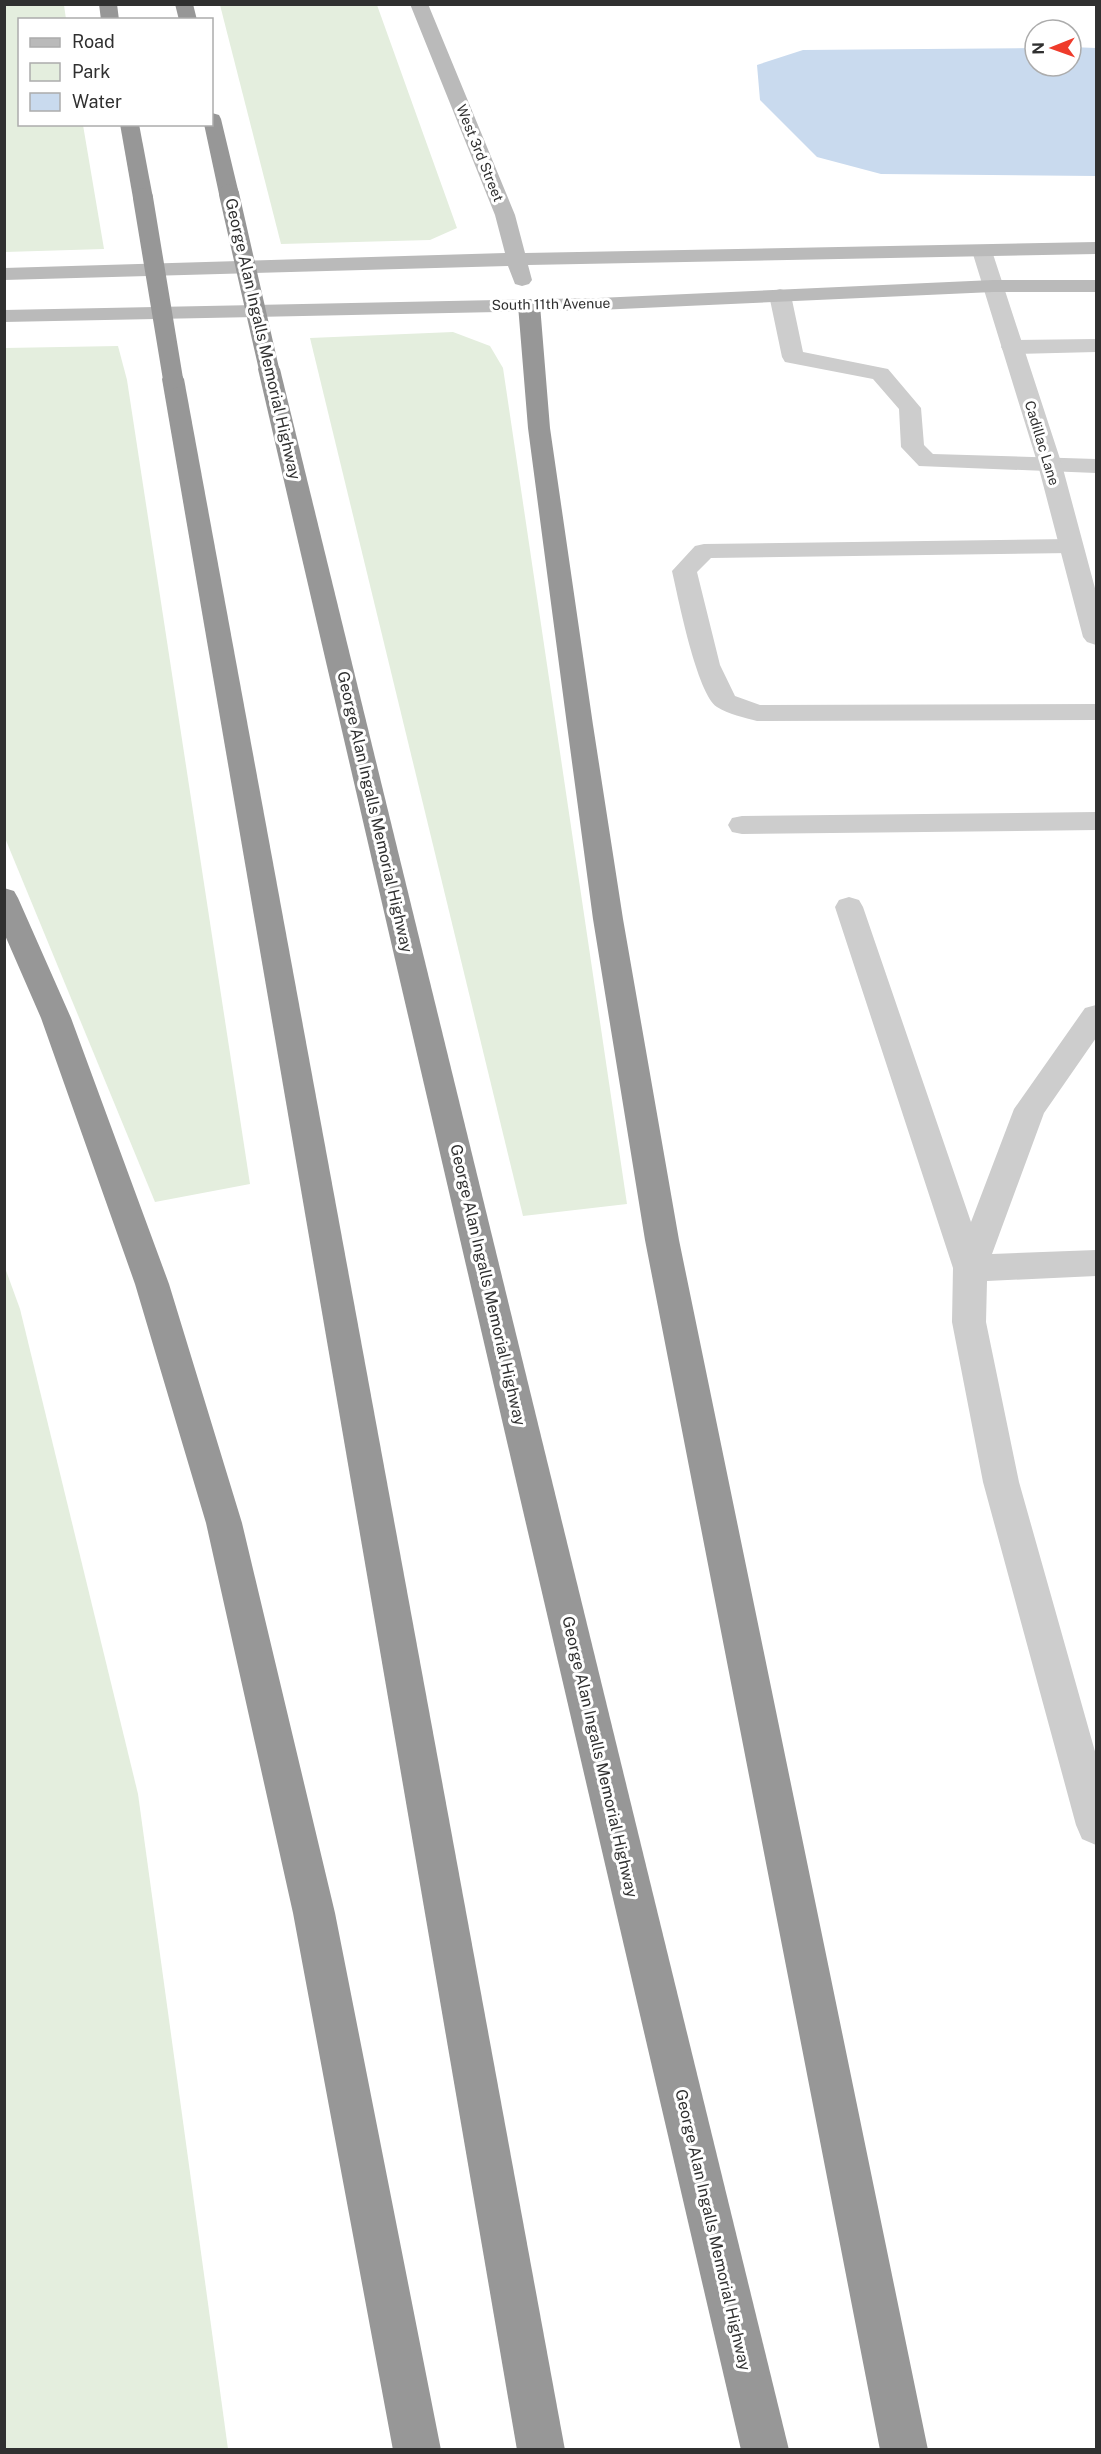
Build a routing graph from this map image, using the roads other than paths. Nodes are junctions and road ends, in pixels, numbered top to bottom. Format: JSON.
{"nodes":[{"id":1,"x":419,"y":4,"type":"edge"},
{"id":2,"x":213,"y":123,"type":"edge"},
{"id":3,"x":129,"y":126,"type":"edge"},
{"id":4,"x":1096,"y":248,"type":"edge"},
{"id":5,"x":982,"y":250,"type":"junction"},
{"id":6,"x":516,"y":260,"type":"junction"},
{"id":7,"x":4,"y":274,"type":"edge"},
{"id":8,"x":993,"y":286,"type":"junction"},
{"id":9,"x":1096,"y":286,"type":"edge"},
{"id":10,"x":780,"y":295,"type":"junction"},
{"id":11,"x":529,"y":305,"type":"junction"},
{"id":12,"x":4,"y":316,"type":"edge"},
{"id":13,"x":1096,"y":346,"type":"edge"},
{"id":14,"x":1012,"y":347,"type":"junction"},
{"id":15,"x":1050,"y":465,"type":"junction"},
{"id":16,"x":1096,"y":466,"type":"edge"},
{"id":17,"x":1071,"y":546,"type":"junction"},
{"id":18,"x":1096,"y":637,"type":"edge"},
{"id":19,"x":1096,"y":712,"type":"edge"},
{"id":20,"x":1096,"y":821,"type":"edge"},
{"id":21,"x":742,"y":825,"type":"dead end"},
{"id":22,"x":4,"y":898,"type":"edge"},
{"id":23,"x":849,"y":907,"type":"dead end"},
{"id":24,"x":1096,"y":1016,"type":"edge"},
{"id":25,"x":1096,"y":1263,"type":"edge"},
{"id":26,"x":970,"y":1268,"type":"junction"},
{"id":27,"x":1096,"y":1826,"type":"edge"},
{"id":28,"x":417,"y":2450,"type":"edge"},
{"id":29,"x":541,"y":2450,"type":"edge"},
{"id":30,"x":765,"y":2450,"type":"edge"},
{"id":31,"x":904,"y":2450,"type":"edge"}],
"edges":[{"from":1,"to":6,"type":"main road","name":"West 3rd Street"},
{"from":2,"to":30,"type":"highway","name":"George Alan Ingalls Memorial Highway","bridge":true},
{"from":3,"to":29,"type":"highway","bridge":true},
{"from":4,"to":5,"type":"main road"},
{"from":5,"to":6,"type":"main road"},
{"from":5,"to":8,"type":"street","name":"Cadillac Lane"},
{"from":6,"to":7,"type":"main road"},
{"from":6,"to":11,"type":"main road","name":"West 3rd Street"},
{"from":8,"to":9,"type":"main road","name":"South 11th Avenue"},
{"from":8,"to":10,"type":"main road","name":"South 11th Avenue"},
{"from":8,"to":14,"type":"street","name":"Cadillac Lane"},
{"from":10,"to":11,"type":"main road","name":"South 11th Avenue"},
{"from":10,"to":15,"type":"street"},
{"from":11,"to":12,"type":"main road","name":"South 11th Avenue"},
{"from":11,"to":31,"type":"highway"},
{"from":13,"to":14,"type":"street"},
{"from":14,"to":15,"type":"street","name":"Cadillac Lane"},
{"from":15,"to":16,"type":"street"},
{"from":15,"to":17,"type":"street","name":"Cadillac Lane"},
{"from":17,"to":18,"type":"street","name":"Cadillac Lane"},
{"from":17,"to":19,"type":"street"},
{"from":20,"to":21,"type":"street"},
{"from":22,"to":28,"type":"highway"},
{"from":23,"to":26,"type":"street"},
{"from":24,"to":26,"type":"street"},
{"from":25,"to":26,"type":"street"},
{"from":26,"to":27,"type":"street"}]}
